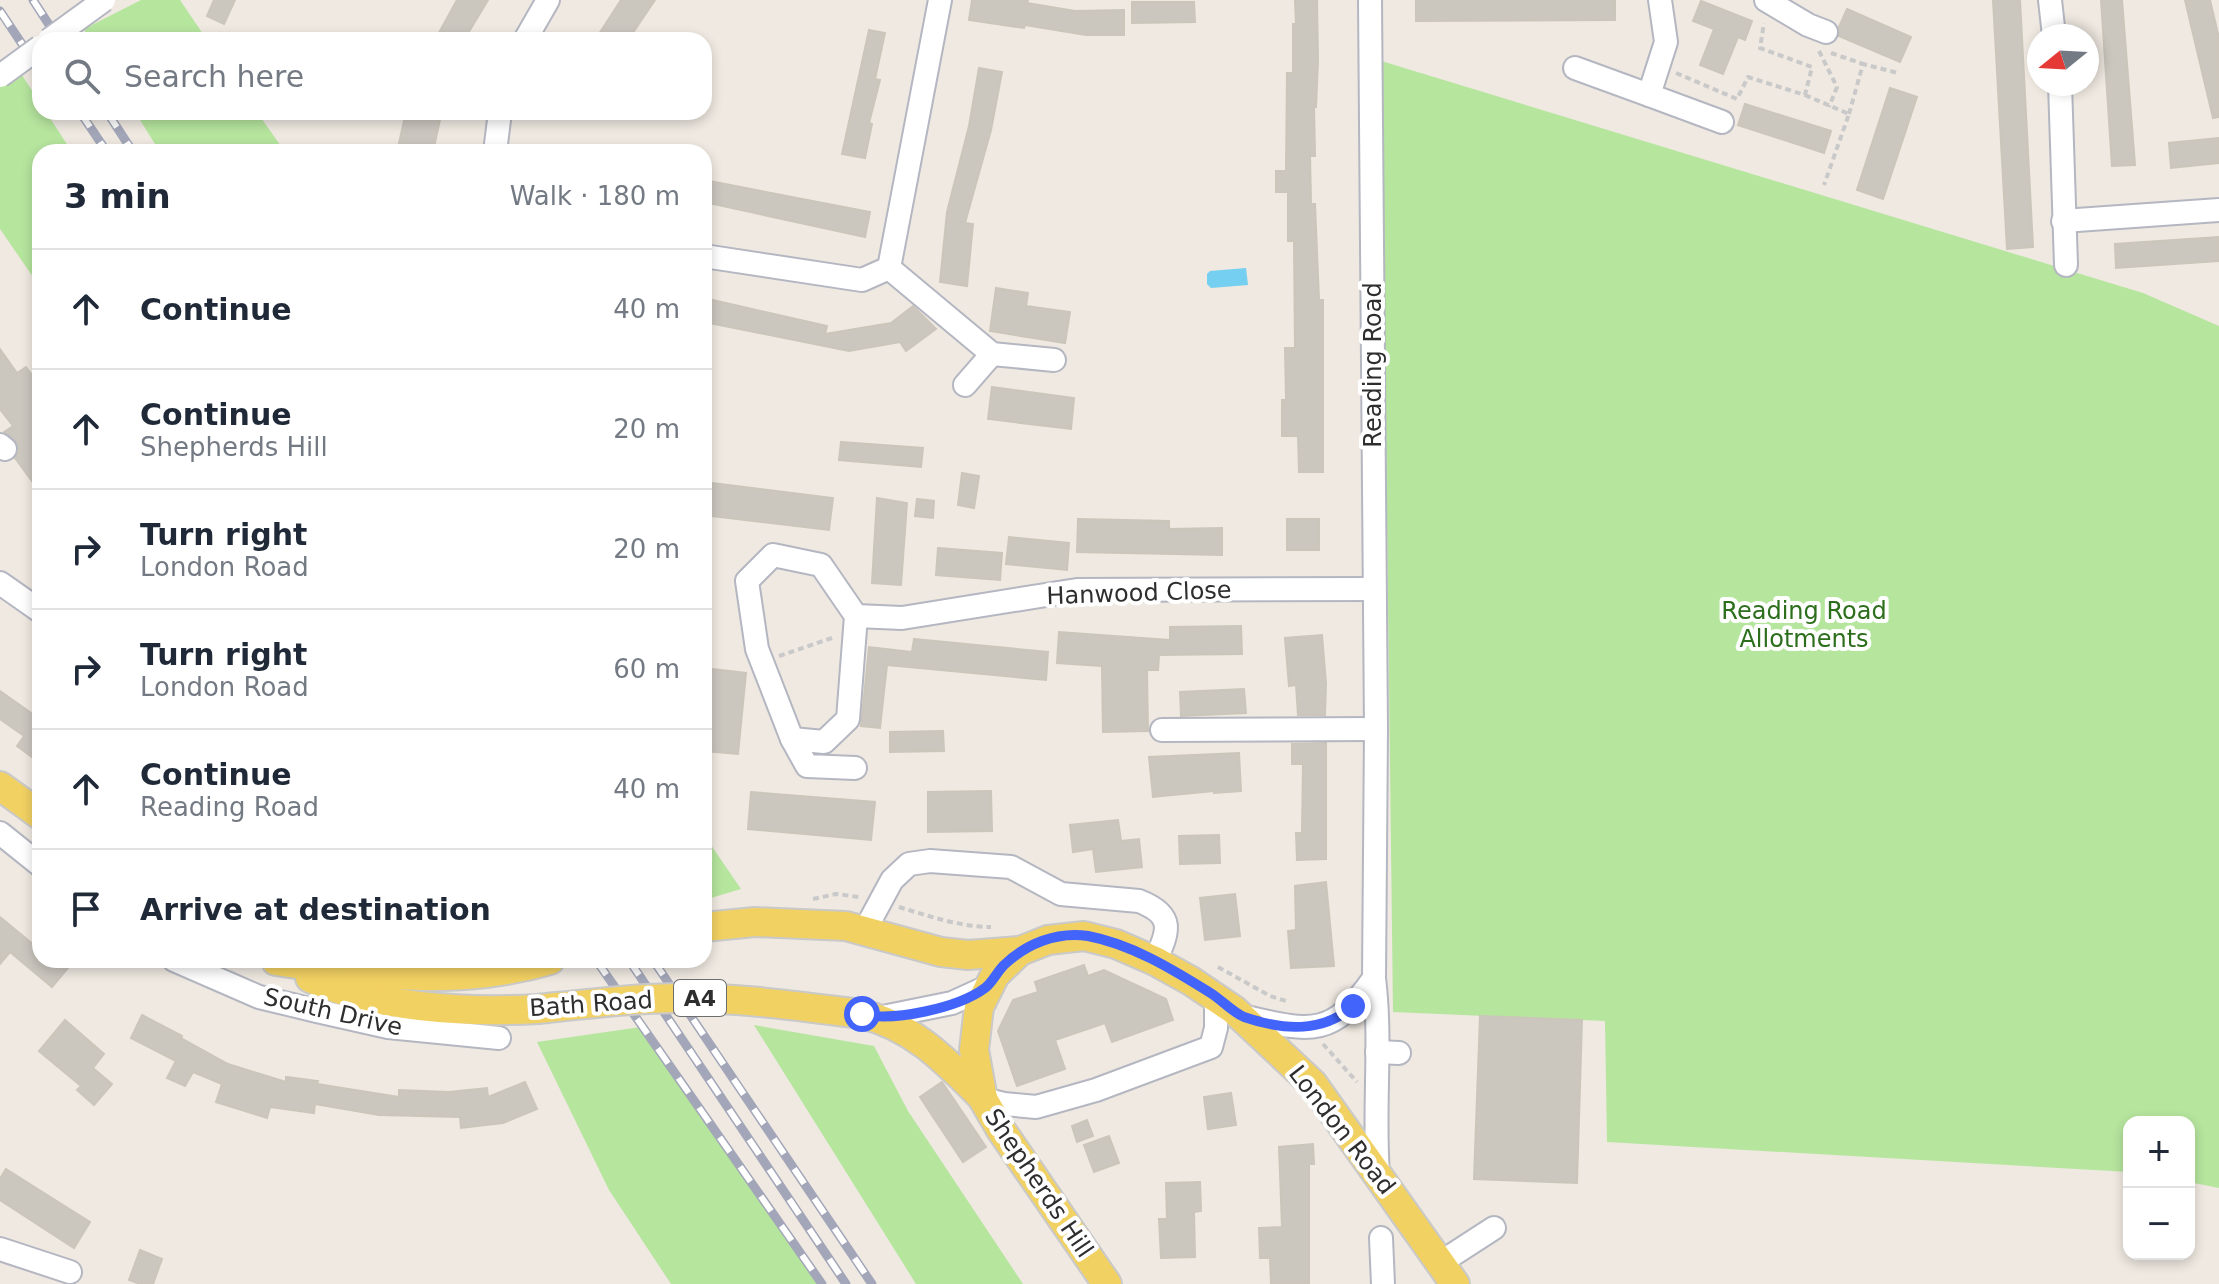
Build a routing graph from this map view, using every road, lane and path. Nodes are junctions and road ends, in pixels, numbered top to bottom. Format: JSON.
{"nodes":[{"id":1,"x":104,"y":0,"type":"edge"},
{"id":2,"x":548,"y":0,"type":"edge"},
{"id":3,"x":940,"y":0,"type":"edge"},
{"id":4,"x":1370,"y":0,"type":"edge"},
{"id":5,"x":1660,"y":0,"type":"edge"},
{"id":6,"x":2050,"y":0,"type":"edge"},
{"id":7,"x":1766,"y":6,"type":"edge"},
{"id":8,"x":2053,"y":24,"type":"edge"},
{"id":9,"x":60,"y":32,"type":"edge"},
{"id":10,"x":530,"y":32,"type":"edge"},
{"id":11,"x":1822,"y":41,"type":"joint"},
{"id":12,"x":32,"y":53,"type":"edge"},
{"id":13,"x":1659,"y":66,"type":"junction"},
{"id":14,"x":1575,"y":68,"type":"dead end"},
{"id":15,"x":1898,"y":73,"type":"dead end"},
{"id":16,"x":0,"y":76,"type":"edge"},
{"id":17,"x":1649,"y":95,"type":"junction"},
{"id":18,"x":1805,"y":95,"type":"junction"},
{"id":19,"x":2060,"y":96,"type":"edge"},
{"id":20,"x":1829,"y":107,"type":"junction"},
{"id":21,"x":1849,"y":114,"type":"junction"},
{"id":22,"x":499,"y":120,"type":"edge"},
{"id":23,"x":1722,"y":122,"type":"dead end"},
{"id":24,"x":496,"y":144,"type":"edge"},
{"id":25,"x":1824,"y":185,"type":"dead end"},
{"id":26,"x":2219,"y":210,"type":"edge"},
{"id":27,"x":2063,"y":221,"type":"junction"},
{"id":28,"x":712,"y":257,"type":"edge"},
{"id":29,"x":2066,"y":265,"type":"dead end"},
{"id":30,"x":889,"y":268,"type":"junction"},
{"id":31,"x":992,"y":354,"type":"junction"},
{"id":32,"x":1054,"y":360,"type":"dead end"},
{"id":33,"x":965,"y":385,"type":"dead end"},
{"id":34,"x":0,"y":583,"type":"edge"},
{"id":35,"x":1374,"y":589,"type":"junction"},
{"id":36,"x":32,"y":605,"type":"edge"},
{"id":37,"x":856,"y":623,"type":"junction"},
{"id":38,"x":762,"y":662,"type":"junction"},
{"id":39,"x":1376,"y":729,"type":"junction"},
{"id":40,"x":1162,"y":730,"type":"dead end"},
{"id":41,"x":792,"y":739,"type":"junction"},
{"id":42,"x":855,"y":768,"type":"dead end"},
{"id":43,"x":0,"y":786,"type":"edge"},
{"id":44,"x":32,"y":809,"type":"edge"},
{"id":45,"x":0,"y":833,"type":"edge"},
{"id":46,"x":32,"y":859,"type":"edge"},
{"id":47,"x":866,"y":898,"type":"dead end"},
{"id":48,"x":896,"y":907,"type":"dead end"},
{"id":49,"x":808,"y":912,"type":"junction"},
{"id":50,"x":712,"y":926,"type":"edge"},
{"id":51,"x":1001,"y":927,"type":"dead end"},
{"id":52,"x":865,"y":930,"type":"junction"},
{"id":53,"x":1020,"y":951,"type":"junction"},
{"id":54,"x":1155,"y":961,"type":"junction"},
{"id":55,"x":1207,"y":961,"type":"dead end"},
{"id":56,"x":192,"y":968,"type":"edge"},
{"id":57,"x":288,"y":968,"type":"edge"},
{"id":58,"x":320,"y":968,"type":"edge"},
{"id":59,"x":523,"y":968,"type":"edge"},
{"id":60,"x":1374,"y":978,"type":"junction"},
{"id":61,"x":987,"y":987,"type":"junction"},
{"id":62,"x":1216,"y":996,"type":"junction"},
{"id":63,"x":1296,"y":1004,"type":"dead end"},
{"id":64,"x":870,"y":1016,"type":"junction"},
{"id":65,"x":1242,"y":1016,"type":"junction"},
{"id":66,"x":499,"y":1038,"type":"dead end"},
{"id":67,"x":1321,"y":1041,"type":"dead end"},
{"id":68,"x":1363,"y":1085,"type":"dead end"},
{"id":69,"x":983,"y":1099,"type":"junction"},
{"id":70,"x":1378,"y":1174,"type":"junction"},
{"id":71,"x":1494,"y":1228,"type":"dead end"},
{"id":72,"x":1381,"y":1238,"type":"dead end"},
{"id":73,"x":0,"y":1249,"type":"edge"},
{"id":74,"x":70,"y":1272,"type":"dead end"},
{"id":75,"x":1448,"y":1274,"type":"edge"},
{"id":76,"x":1107,"y":1284,"type":"edge"},
{"id":77,"x":1383,"y":1284,"type":"edge"}],
"edges":[{"from":1,"to":9,"type":"street","bridge":true},
{"from":2,"to":10,"type":"street"},
{"from":3,"to":30,"type":"street"},
{"from":4,"to":35,"type":"street","name":"Reading Road"},
{"from":5,"to":13,"type":"street"},
{"from":6,"to":8,"type":"street"},
{"from":7,"to":11,"type":"street"},
{"from":7,"to":18,"type":"path"},
{"from":11,"to":20,"type":"path"},
{"from":12,"to":16,"type":"street","bridge":true},
{"from":13,"to":17,"type":"street"},
{"from":13,"to":18,"type":"path"},
{"from":14,"to":17,"type":"street"},
{"from":15,"to":21,"type":"path"},
{"from":17,"to":23,"type":"street"},
{"from":18,"to":20,"type":"path"},
{"from":19,"to":27,"type":"street"},
{"from":20,"to":21,"type":"path"},
{"from":21,"to":25,"type":"path"},
{"from":22,"to":24,"type":"street"},
{"from":26,"to":27,"type":"street"},
{"from":27,"to":29,"type":"street"},
{"from":28,"to":30,"type":"street"},
{"from":30,"to":31,"type":"street"},
{"from":31,"to":32,"type":"street"},
{"from":31,"to":33,"type":"street"},
{"from":34,"to":36,"type":"street"},
{"from":35,"to":37,"type":"street","name":"Hanwood Close"},
{"from":35,"to":39,"type":"street","name":"Reading Road"},
{"from":37,"to":38,"type":"path"},
{"from":37,"to":38,"type":"street"},
{"from":37,"to":41,"type":"street"},
{"from":38,"to":41,"type":"street"},
{"from":39,"to":40,"type":"street"},
{"from":39,"to":60,"type":"street","name":"Reading Road"},
{"from":41,"to":42,"type":"street"},
{"from":43,"to":44,"type":"main road"},
{"from":45,"to":46,"type":"street"},
{"from":47,"to":49,"type":"path"},
{"from":48,"to":51,"type":"path"},
{"from":49,"to":50,"type":"main road","name":"London Road","number":"A4"},
{"from":49,"to":52,"type":"main road","name":"London Road","number":"A4"},
{"from":52,"to":53,"type":"main road","name":"London Road","number":"A4"},
{"from":52,"to":54,"type":"street"},
{"from":53,"to":54,"type":"main road","name":"London Road","number":"A4"},
{"from":53,"to":61,"type":"main road","name":"Shepherds Hill","number":"A4"},
{"from":54,"to":62,"type":"main road","name":"London Road","number":"A4"},
{"from":55,"to":63,"type":"path"},
{"from":56,"to":66,"type":"street","name":"South Drive"},
{"from":57,"to":64,"type":"main road","name":"Bath Road","number":"A4","bridge":true},
{"from":58,"to":59,"type":"main road","number":"A4"},
{"from":60,"to":65,"type":"street"},
{"from":60,"to":70,"type":"street","name":"Reading Road"},
{"from":61,"to":64,"type":"street"},
{"from":61,"to":69,"type":"main road","name":"Shepherds Hill","number":"A4"},
{"from":62,"to":65,"type":"main road","name":"London Road","number":"A4"},
{"from":62,"to":69,"type":"street"},
{"from":64,"to":69,"type":"main road","name":"Bath Road","number":"A4"},
{"from":65,"to":70,"type":"main road","name":"London Road","number":"A4"},
{"from":67,"to":68,"type":"path"},
{"from":69,"to":76,"type":"main road","name":"Shepherds Hill","number":"A4"},
{"from":70,"to":75,"type":"main road","name":"London Road","number":"A4"},
{"from":71,"to":75,"type":"street"},
{"from":72,"to":77,"type":"street"},
{"from":73,"to":74,"type":"street"}]}
